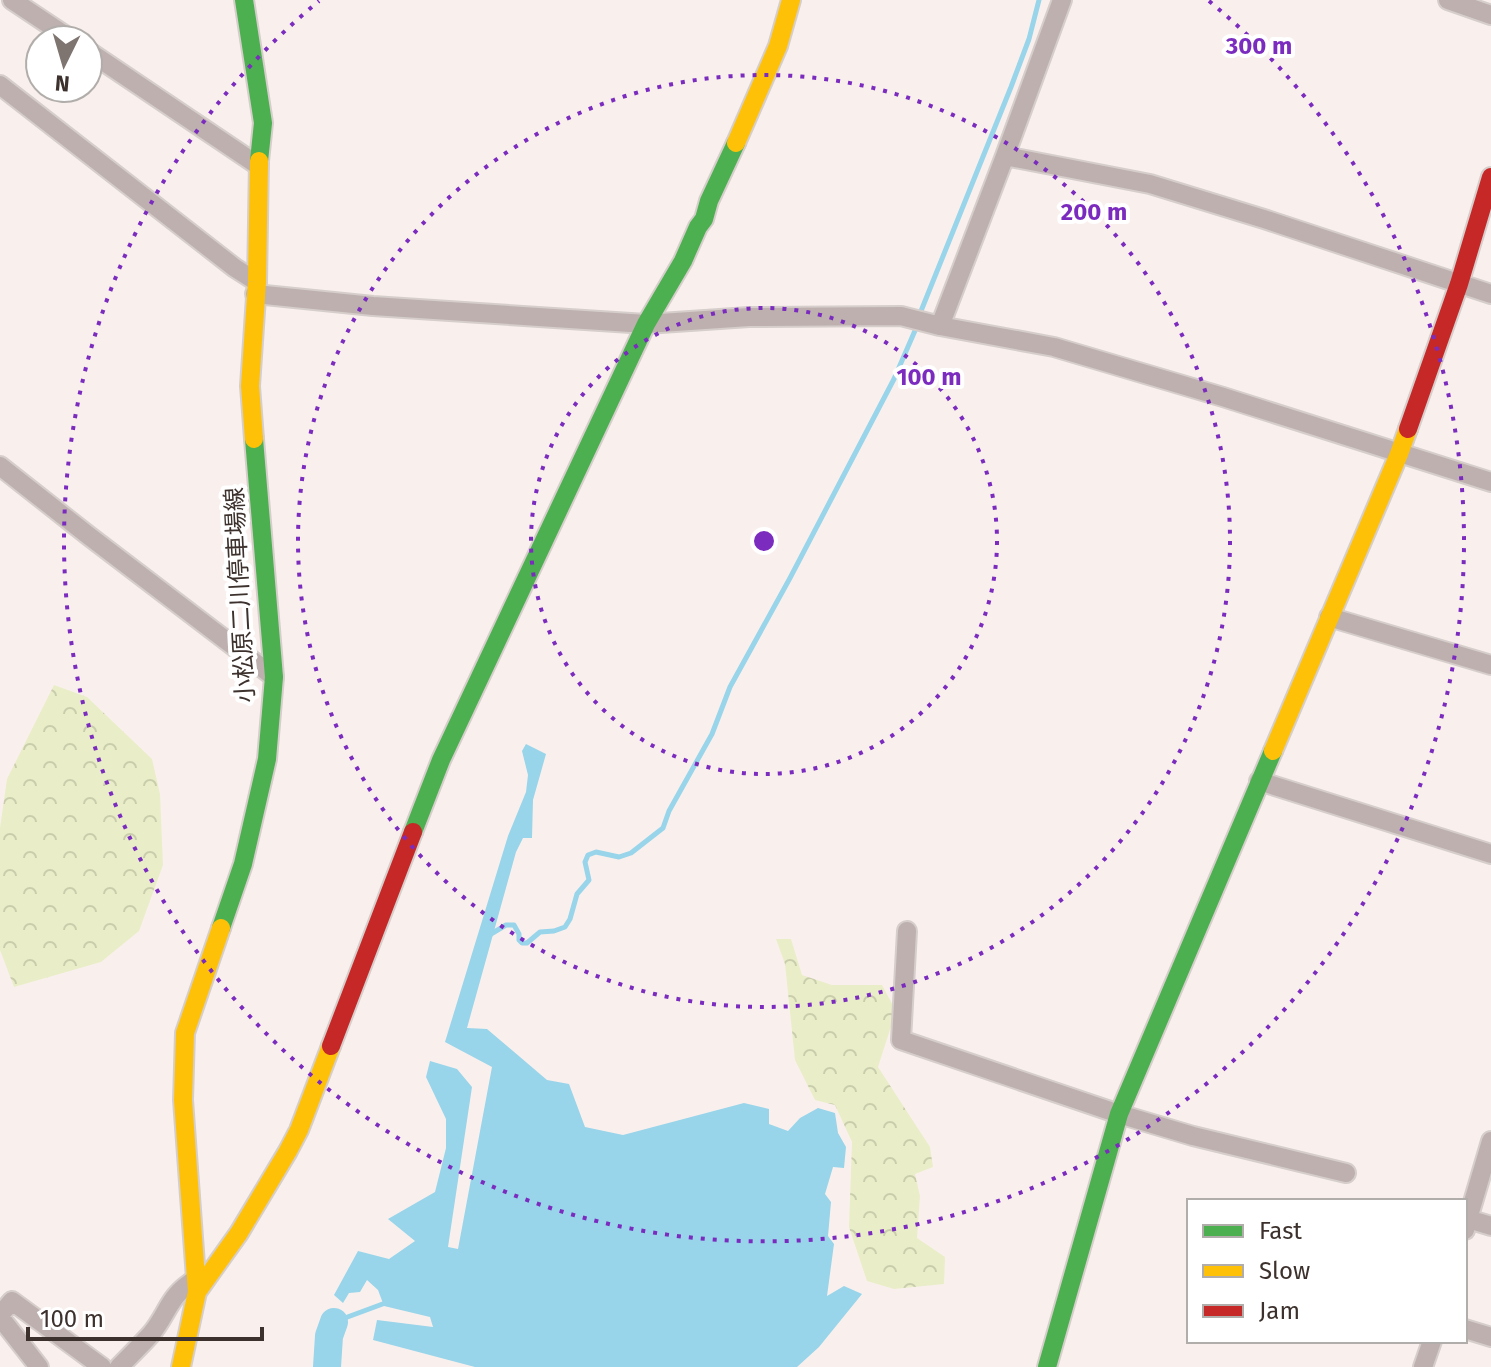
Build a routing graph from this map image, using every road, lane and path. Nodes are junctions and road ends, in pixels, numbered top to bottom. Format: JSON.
{"nodes":[{"id":1,"x":12,"y":0,"type":"edge"},
{"id":2,"x":244,"y":0,"type":"edge"},
{"id":3,"x":791,"y":0,"type":"edge"},
{"id":4,"x":1062,"y":0,"type":"edge"},
{"id":5,"x":1448,"y":0,"type":"edge"},
{"id":6,"x":1491,"y":15,"type":"edge"},
{"id":7,"x":48,"y":24,"type":"edge"},
{"id":8,"x":104,"y":62,"type":"edge"},
{"id":9,"x":0,"y":85,"type":"edge"},
{"id":10,"x":1005,"y":156,"type":"junction"},
{"id":11,"x":259,"y":166,"type":"junction"},
{"id":12,"x":1491,"y":177,"type":"edge"},
{"id":13,"x":1459,"y":284,"type":"junction"},
{"id":14,"x":256,"y":288,"type":"junction"},
{"id":15,"x":1491,"y":294,"type":"edge"},
{"id":16,"x":646,"y":324,"type":"junction"},
{"id":17,"x":935,"y":324,"type":"junction"},
{"id":18,"x":1399,"y":454,"type":"junction"},
{"id":19,"x":0,"y":466,"type":"edge"},
{"id":20,"x":1491,"y":482,"type":"edge"},
{"id":21,"x":1329,"y":617,"type":"junction"},
{"id":22,"x":1491,"y":665,"type":"edge"},
{"id":23,"x":274,"y":677,"type":"junction"},
{"id":24,"x":1259,"y":781,"type":"junction"},
{"id":25,"x":1491,"y":854,"type":"edge"},
{"id":26,"x":907,"y":931,"type":"dead end"},
{"id":27,"x":1119,"y":1114,"type":"junction"},
{"id":28,"x":1491,"y":1141,"type":"edge"},
{"id":29,"x":1346,"y":1173,"type":"dead end"},
{"id":30,"x":1467,"y":1225,"type":"edge"},
{"id":31,"x":1491,"y":1226,"type":"edge"},
{"id":32,"x":196,"y":1285,"type":"junction"},
{"id":33,"x":0,"y":1316,"type":"edge"},
{"id":34,"x":1467,"y":1330,"type":"edge"},
{"id":35,"x":1491,"y":1337,"type":"edge"},
{"id":36,"x":1431,"y":1343,"type":"edge"},
{"id":37,"x":39,"y":1367,"type":"edge"},
{"id":38,"x":102,"y":1367,"type":"edge"},
{"id":39,"x":119,"y":1367,"type":"edge"},
{"id":40,"x":181,"y":1367,"type":"edge"},
{"id":41,"x":1047,"y":1367,"type":"edge"},
{"id":42,"x":1423,"y":1367,"type":"edge"}],
"edges":[{"from":1,"to":7,"type":"street"},
{"from":2,"to":11,"type":"street","name":"小松原二川停車場線"},
{"from":3,"to":16,"type":"street"},
{"from":4,"to":10,"type":"street"},
{"from":5,"to":6,"type":"street"},
{"from":8,"to":11,"type":"street"},
{"from":9,"to":14,"type":"street"},
{"from":10,"to":13,"type":"street"},
{"from":10,"to":17,"type":"street"},
{"from":11,"to":14,"type":"street","name":"小松原二川停車場線"},
{"from":12,"to":13,"type":"street"},
{"from":13,"to":15,"type":"street"},
{"from":13,"to":18,"type":"street"},
{"from":14,"to":16,"type":"street"},
{"from":14,"to":23,"type":"street","name":"小松原二川停車場線"},
{"from":16,"to":17,"type":"street"},
{"from":16,"to":32,"type":"street"},
{"from":17,"to":18,"type":"street"},
{"from":18,"to":20,"type":"street"},
{"from":18,"to":21,"type":"street"},
{"from":19,"to":23,"type":"street"},
{"from":21,"to":22,"type":"street"},
{"from":21,"to":24,"type":"street"},
{"from":23,"to":32,"type":"street","name":"小松原二川停車場線"},
{"from":24,"to":25,"type":"street"},
{"from":24,"to":27,"type":"street"},
{"from":26,"to":27,"type":"street"},
{"from":27,"to":29,"type":"street"},
{"from":27,"to":41,"type":"street"},
{"from":28,"to":30,"type":"street"},
{"from":30,"to":31,"type":"street"},
{"from":32,"to":39,"type":"street"},
{"from":32,"to":40,"type":"street","name":"小松原二川停車場線"},
{"from":33,"to":37,"type":"street"},
{"from":33,"to":38,"type":"street"},
{"from":34,"to":35,"type":"street"},
{"from":36,"to":42,"type":"street"}]}
